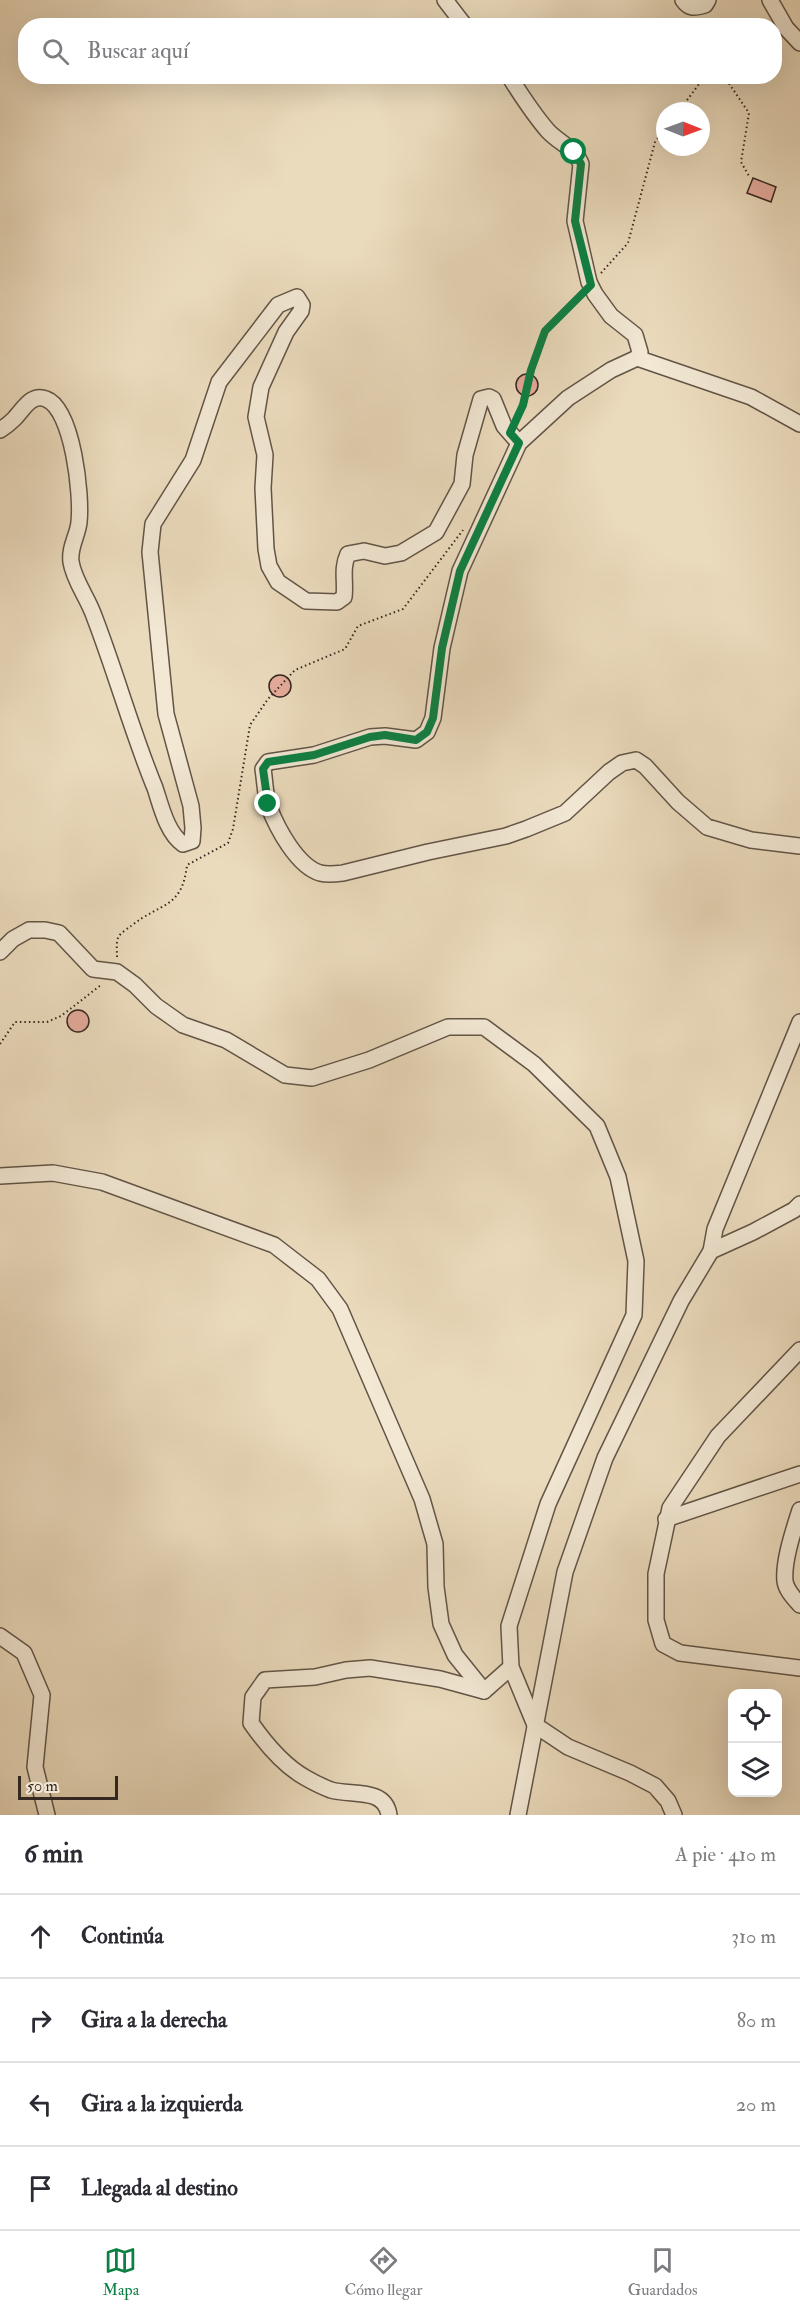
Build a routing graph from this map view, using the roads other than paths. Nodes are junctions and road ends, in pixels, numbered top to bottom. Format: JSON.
{"nodes":[{"id":1,"x":445,"y":0,"type":"edge"},
{"id":2,"x":683,"y":0,"type":"edge"},
{"id":3,"x":708,"y":0,"type":"edge"},
{"id":4,"x":770,"y":0,"type":"edge"},
{"id":5,"x":459,"y":18,"type":"edge"},
{"id":6,"x":780,"y":18,"type":"edge"},
{"id":7,"x":782,"y":21,"type":"edge"},
{"id":8,"x":800,"y":43,"type":"edge"},
{"id":9,"x":515,"y":84,"type":"edge"},
{"id":10,"x":637,"y":358,"type":"junction"},
{"id":11,"x":800,"y":424,"type":"edge"},
{"id":12,"x":0,"y":430,"type":"edge"},
{"id":13,"x":514,"y":438,"type":"junction"},
{"id":14,"x":800,"y":846,"type":"edge"},
{"id":15,"x":0,"y":952,"type":"edge"},
{"id":16,"x":800,"y":1022,"type":"edge"},
{"id":17,"x":0,"y":1176,"type":"edge"},
{"id":18,"x":800,"y":1204,"type":"edge"},
{"id":19,"x":711,"y":1251,"type":"junction"},
{"id":20,"x":800,"y":1350,"type":"edge"},
{"id":21,"x":800,"y":1474,"type":"edge"},
{"id":22,"x":800,"y":1510,"type":"edge"},
{"id":23,"x":666,"y":1519,"type":"junction"},
{"id":24,"x":795,"y":1541,"type":"edge"},
{"id":25,"x":800,"y":1605,"type":"edge"},
{"id":26,"x":0,"y":1636,"type":"edge"},
{"id":27,"x":511,"y":1667,"type":"junction"},
{"id":28,"x":800,"y":1668,"type":"edge"},
{"id":29,"x":484,"y":1691,"type":"junction"},
{"id":30,"x":535,"y":1725,"type":"junction"},
{"id":31,"x":47,"y":1815,"type":"edge"},
{"id":32,"x":389,"y":1815,"type":"edge"},
{"id":33,"x":518,"y":1815,"type":"edge"},
{"id":34,"x":674,"y":1815,"type":"edge"}],
"edges":[{"from":1,"to":5,"type":"street"},
{"from":2,"to":3,"type":"street"},
{"from":4,"to":6,"type":"street"},
{"from":7,"to":8,"type":"street"},
{"from":9,"to":10,"type":"street"},
{"from":10,"to":11,"type":"street"},
{"from":10,"to":13,"type":"street"},
{"from":12,"to":13,"type":"street"},
{"from":13,"to":14,"type":"street"},
{"from":15,"to":27,"type":"street"},
{"from":16,"to":19,"type":"street"},
{"from":17,"to":29,"type":"street"},
{"from":18,"to":19,"type":"street"},
{"from":19,"to":30,"type":"street"},
{"from":20,"to":23,"type":"street"},
{"from":21,"to":23,"type":"street"},
{"from":22,"to":24,"type":"street"},
{"from":23,"to":28,"type":"street"},
{"from":24,"to":25,"type":"street"},
{"from":26,"to":31,"type":"street"},
{"from":27,"to":29,"type":"street"},
{"from":27,"to":30,"type":"street"},
{"from":29,"to":32,"type":"street"},
{"from":30,"to":33,"type":"street"},
{"from":30,"to":34,"type":"street"}]}
